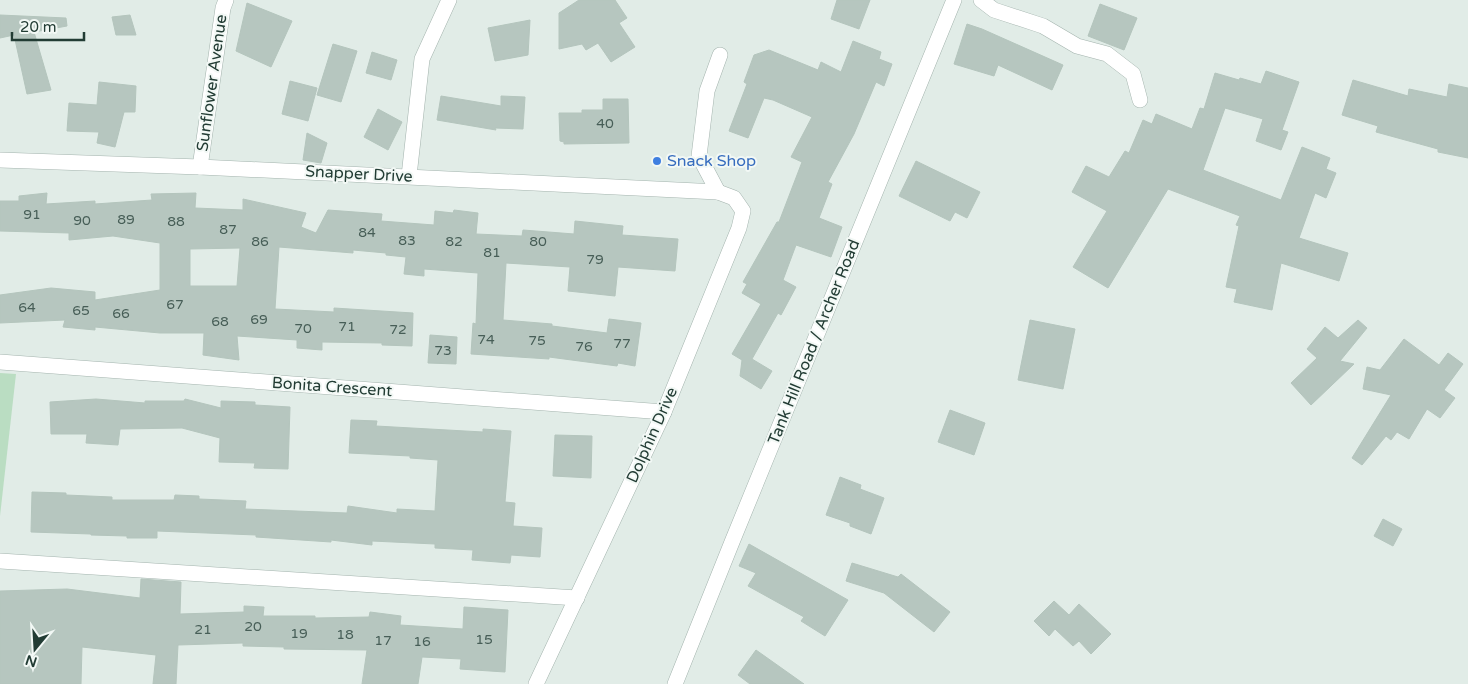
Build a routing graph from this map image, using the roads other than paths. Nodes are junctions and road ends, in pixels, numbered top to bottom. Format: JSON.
{"nodes":[{"id":1,"x":226,"y":0,"type":"edge"},
{"id":2,"x":449,"y":0,"type":"edge"},
{"id":3,"x":954,"y":0,"type":"edge"},
{"id":4,"x":980,"y":0,"type":"edge"},
{"id":5,"x":720,"y":55,"type":"dead end"},
{"id":6,"x":1140,"y":100,"type":"dead end"},
{"id":7,"x":0,"y":160,"type":"edge"},
{"id":8,"x":200,"y":167,"type":"junction"},
{"id":9,"x":409,"y":176,"type":"junction"},
{"id":10,"x":718,"y":192,"type":"junction"},
{"id":11,"x":0,"y":362,"type":"edge"},
{"id":12,"x":664,"y":412,"type":"junction"},
{"id":13,"x":0,"y":562,"type":"edge"},
{"id":14,"x":577,"y":598,"type":"junction"},
{"id":15,"x":536,"y":684,"type":"edge"},
{"id":16,"x":675,"y":684,"type":"edge"}],
"edges":[{"from":1,"to":8,"type":"street","name":"Sunflower Avenue"},
{"from":2,"to":9,"type":"street"},
{"from":3,"to":16,"type":"street","name":"Tank Hill Road / Archer Road"},
{"from":4,"to":6,"type":"street"},
{"from":5,"to":10,"type":"street"},
{"from":7,"to":8,"type":"street","name":"Snapper Drive"},
{"from":8,"to":9,"type":"street","name":"Snapper Drive"},
{"from":9,"to":10,"type":"street","name":"Snapper Drive"},
{"from":10,"to":12,"type":"street","name":"Dolphin Drive"},
{"from":11,"to":12,"type":"street","name":"Bonita Crescent"},
{"from":12,"to":14,"type":"street","name":"Dolphin Drive"},
{"from":13,"to":14,"type":"street"},
{"from":14,"to":15,"type":"street","name":"Dolphin Drive"}]}
